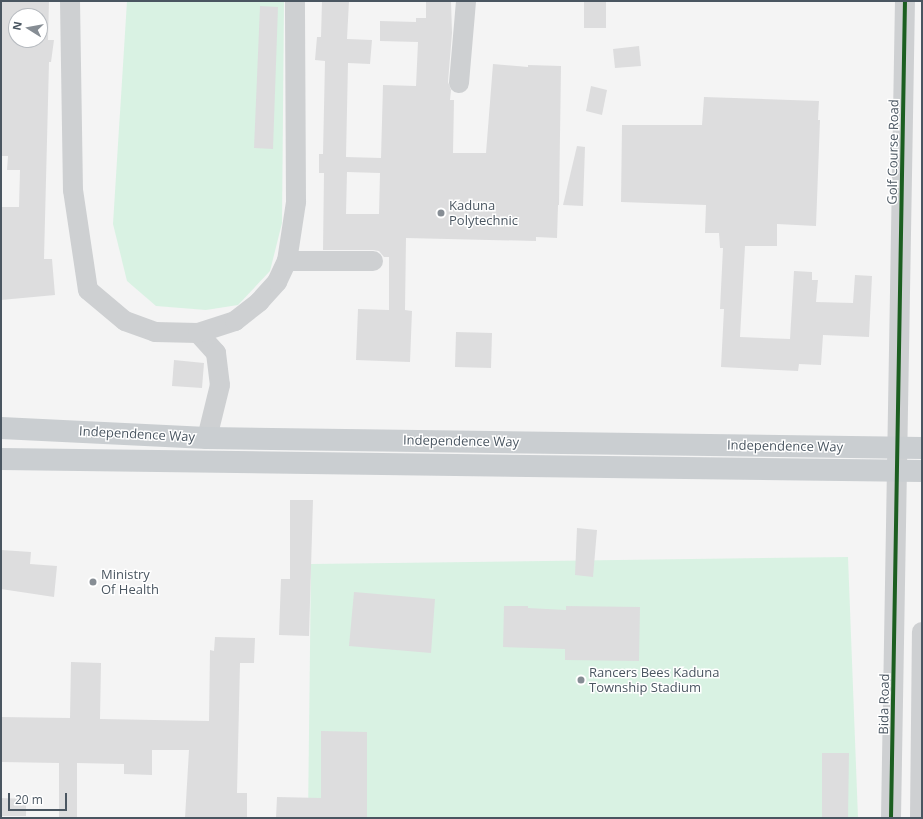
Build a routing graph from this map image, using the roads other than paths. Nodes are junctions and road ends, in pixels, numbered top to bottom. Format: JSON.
{"nodes":[{"id":1,"x":70,"y":1,"type":"edge"},
{"id":2,"x":295,"y":1,"type":"edge"},
{"id":3,"x":466,"y":1,"type":"edge"},
{"id":4,"x":905,"y":1,"type":"edge"},
{"id":5,"x":459,"y":83,"type":"dead end"},
{"id":6,"x":287,"y":261,"type":"junction"},
{"id":7,"x":373,"y":261,"type":"dead end"},
{"id":8,"x":198,"y":334,"type":"junction"},
{"id":9,"x":1,"y":428,"type":"edge"},
{"id":10,"x":206,"y":438,"type":"junction"},
{"id":11,"x":899,"y":447,"type":"junction"},
{"id":12,"x":922,"y":448,"type":"edge"},
{"id":13,"x":1,"y":459,"type":"edge"},
{"id":14,"x":898,"y":470,"type":"junction"},
{"id":15,"x":922,"y":470,"type":"edge"},
{"id":16,"x":922,"y":632,"type":"edge"},
{"id":17,"x":892,"y":818,"type":"edge"},
{"id":18,"x":920,"y":818,"type":"edge"}],
"edges":[{"from":1,"to":8,"type":"street"},
{"from":2,"to":6,"type":"street"},
{"from":3,"to":5,"type":"street"},
{"from":4,"to":11,"type":"street","name":"Golf Course Road"},
{"from":6,"to":7,"type":"street"},
{"from":6,"to":8,"type":"street"},
{"from":8,"to":10,"type":"street"},
{"from":9,"to":10,"type":"main road","name":"Independence Way"},
{"from":10,"to":11,"type":"main road","name":"Independence Way"},
{"from":11,"to":12,"type":"main road","name":"Independence Way"},
{"from":11,"to":14,"type":"street","name":"Golf Course Road"},
{"from":13,"to":14,"type":"main road","name":"Independence Way"},
{"from":14,"to":15,"type":"main road","name":"Independence Way"},
{"from":14,"to":17,"type":"street","name":"Bida Road"},
{"from":16,"to":18,"type":"street"}]}
